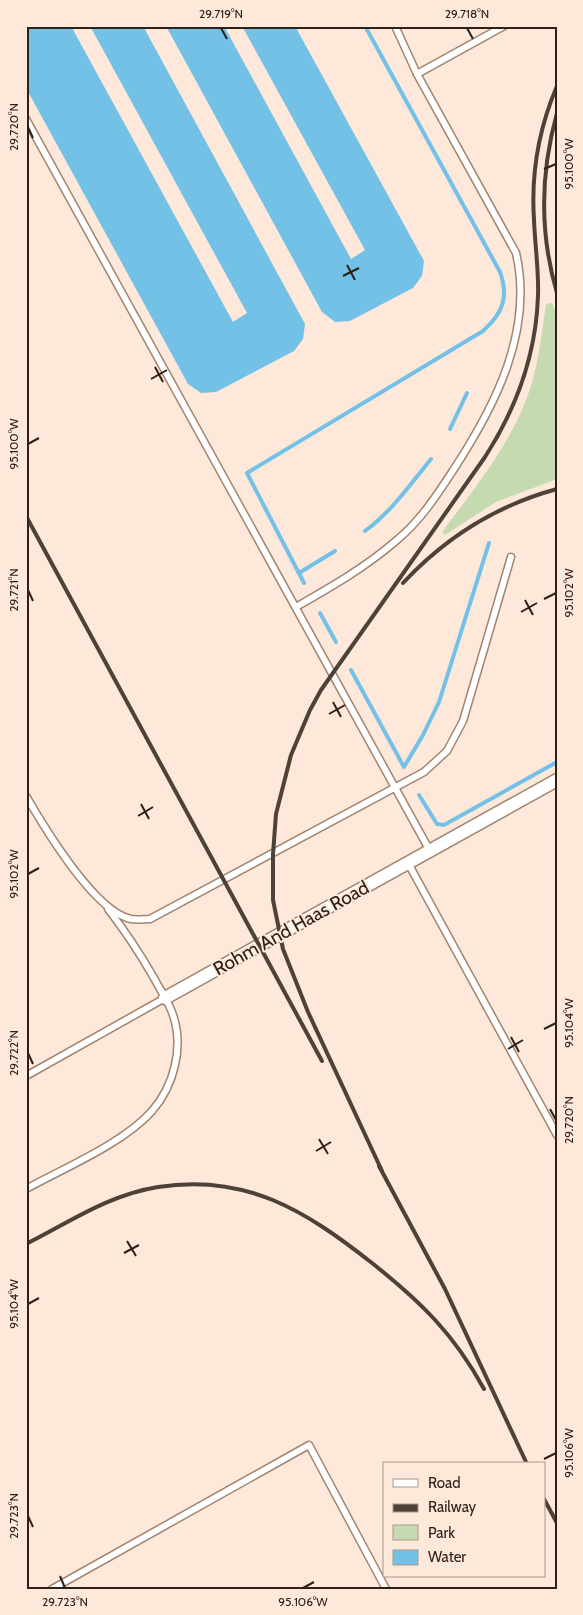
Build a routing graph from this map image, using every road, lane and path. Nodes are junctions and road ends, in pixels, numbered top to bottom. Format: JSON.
{"nodes":[{"id":1,"x":395,"y":26,"type":"edge"},
{"id":2,"x":504,"y":26,"type":"edge"},
{"id":3,"x":417,"y":74,"type":"junction"},
{"id":4,"x":26,"y":119,"type":"edge"},
{"id":5,"x":511,"y":558,"type":"dead end"},
{"id":6,"x":296,"y":607,"type":"junction"},
{"id":7,"x":557,"y":780,"type":"edge"},
{"id":8,"x":395,"y":788,"type":"junction"},
{"id":9,"x":26,"y":796,"type":"edge"},
{"id":10,"x":430,"y":851,"type":"junction"},
{"id":11,"x":408,"y":863,"type":"junction"},
{"id":12,"x":104,"y":905,"type":"junction"},
{"id":13,"x":165,"y":998,"type":"junction"},
{"id":14,"x":26,"y":1076,"type":"edge"},
{"id":15,"x":557,"y":1135,"type":"edge"},
{"id":16,"x":26,"y":1189,"type":"edge"},
{"id":17,"x":52,"y":1589,"type":"edge"},
{"id":18,"x":386,"y":1589,"type":"edge"}],
"edges":[{"from":1,"to":3,"type":"lane"},
{"from":2,"to":3,"type":"lane"},
{"from":3,"to":6,"type":"lane"},
{"from":4,"to":6,"type":"lane"},
{"from":5,"to":8,"type":"lane"},
{"from":6,"to":8,"type":"lane"},
{"from":7,"to":10,"type":"street","name":"Rohm And Haas Road"},
{"from":8,"to":10,"type":"lane"},
{"from":8,"to":12,"type":"lane"},
{"from":9,"to":12,"type":"lane"},
{"from":10,"to":11,"type":"street","name":"Rohm And Haas Road"},
{"from":11,"to":13,"type":"street","name":"Rohm And Haas Road"},
{"from":11,"to":15,"type":"lane"},
{"from":12,"to":13,"type":"lane"},
{"from":13,"to":14,"type":"lane","name":"Rohm And Haas Road"},
{"from":13,"to":16,"type":"lane"},
{"from":17,"to":18,"type":"lane"}]}
